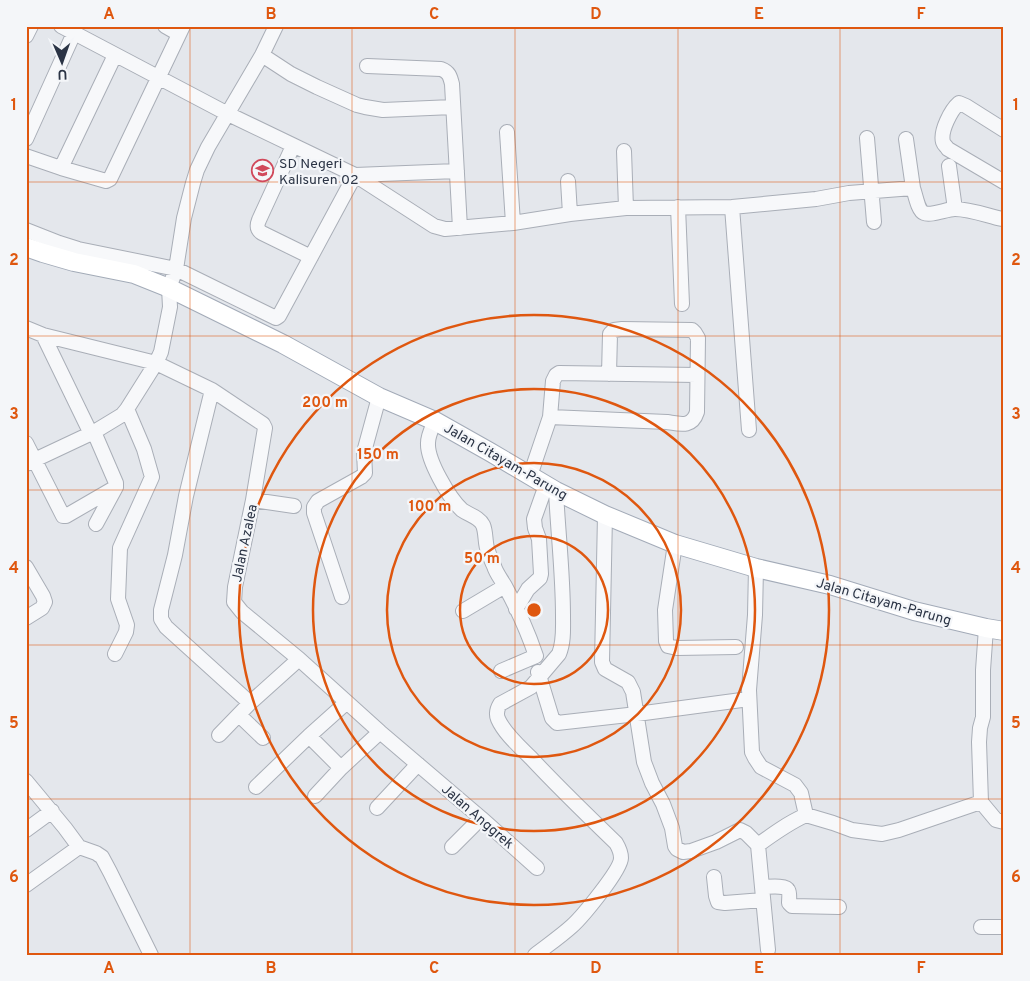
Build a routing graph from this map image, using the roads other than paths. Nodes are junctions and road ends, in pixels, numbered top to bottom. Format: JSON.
{"nodes":[{"id":1,"x":31,"y":26,"type":"edge"},
{"id":2,"x":60,"y":26,"type":"edge"},
{"id":3,"x":165,"y":26,"type":"edge"},
{"id":4,"x":276,"y":26,"type":"edge"},
{"id":5,"x":181,"y":30,"type":"edge"},
{"id":6,"x":74,"y":33,"type":"junction"},
{"id":7,"x":26,"y":36,"type":"edge"},
{"id":8,"x":115,"y":55,"type":"junction"},
{"id":9,"x":262,"y":56,"type":"junction"},
{"id":10,"x":367,"y":66,"type":"dead end"},
{"id":11,"x":158,"y":79,"type":"junction"},
{"id":12,"x":453,"y":107,"type":"junction"},
{"id":13,"x":228,"y":114,"type":"junction"},
{"id":14,"x":1004,"y":130,"type":"edge"},
{"id":15,"x":507,"y":132,"type":"dead end"},
{"id":16,"x":867,"y":138,"type":"dead end"},
{"id":17,"x":26,"y":139,"type":"edge"},
{"id":18,"x":906,"y":139,"type":"dead end"},
{"id":19,"x":293,"y":146,"type":"junction"},
{"id":20,"x":624,"y":151,"type":"dead end"},
{"id":21,"x":26,"y":156,"type":"edge"},
{"id":22,"x":949,"y":166,"type":"dead end"},
{"id":23,"x":61,"y":168,"type":"junction"},
{"id":24,"x":457,"y":171,"type":"junction"},
{"id":25,"x":355,"y":175,"type":"junction"},
{"id":26,"x":568,"y":181,"type":"dead end"},
{"id":27,"x":1004,"y":182,"type":"edge"},
{"id":28,"x":913,"y":188,"type":"junction"},
{"id":29,"x":872,"y":191,"type":"junction"},
{"id":30,"x":732,"y":207,"type":"junction"},
{"id":31,"x":626,"y":208,"type":"junction"},
{"id":32,"x":678,"y":208,"type":"junction"},
{"id":33,"x":955,"y":209,"type":"junction"},
{"id":34,"x":570,"y":214,"type":"junction"},
{"id":35,"x":1002,"y":220,"type":"edge"},
{"id":36,"x":513,"y":222,"type":"junction"},
{"id":37,"x":874,"y":222,"type":"dead end"},
{"id":38,"x":460,"y":228,"type":"junction"},
{"id":39,"x":26,"y":230,"type":"edge"},
{"id":40,"x":26,"y":247,"type":"edge"},
{"id":41,"x":311,"y":258,"type":"junction"},
{"id":42,"x":176,"y":269,"type":"junction"},
{"id":43,"x":169,"y":288,"type":"junction"},
{"id":44,"x":682,"y":304,"type":"dead end"},
{"id":45,"x":26,"y":328,"type":"edge"},
{"id":46,"x":43,"y":335,"type":"junction"},
{"id":47,"x":156,"y":363,"type":"junction"},
{"id":48,"x":609,"y":374,"type":"junction"},
{"id":49,"x":697,"y":375,"type":"junction"},
{"id":50,"x":212,"y":390,"type":"junction"},
{"id":51,"x":379,"y":397,"type":"junction"},
{"id":52,"x":127,"y":409,"type":"junction"},
{"id":53,"x":550,"y":417,"type":"junction"},
{"id":54,"x":435,"y":421,"type":"junction"},
{"id":55,"x":749,"y":430,"type":"dead end"},
{"id":56,"x":92,"y":433,"type":"junction"},
{"id":57,"x":26,"y":444,"type":"edge"},
{"id":58,"x":30,"y":462,"type":"edge"},
{"id":59,"x":530,"y":476,"type":"junction"},
{"id":60,"x":116,"y":487,"type":"junction"},
{"id":61,"x":551,"y":488,"type":"junction"},
{"id":62,"x":253,"y":500,"type":"junction"},
{"id":63,"x":294,"y":506,"type":"dead end"},
{"id":64,"x":605,"y":515,"type":"junction"},
{"id":65,"x":96,"y":524,"type":"dead end"},
{"id":66,"x":675,"y":544,"type":"junction"},
{"id":67,"x":26,"y":567,"type":"edge"},
{"id":68,"x":756,"y":568,"type":"junction"},
{"id":69,"x":505,"y":586,"type":"junction"},
{"id":70,"x":342,"y":597,"type":"dead end"},
{"id":71,"x":516,"y":609,"type":"junction"},
{"id":72,"x":463,"y":611,"type":"dead end"},
{"id":73,"x":26,"y":618,"type":"edge"},
{"id":74,"x":986,"y":628,"type":"junction"},
{"id":75,"x":1004,"y":631,"type":"edge"},
{"id":76,"x":736,"y":647,"type":"dead end"},
{"id":77,"x":115,"y":654,"type":"dead end"},
{"id":78,"x":536,"y":656,"type":"junction"},
{"id":79,"x":299,"y":659,"type":"junction"},
{"id":80,"x":500,"y":671,"type":"dead end"},
{"id":81,"x":539,"y":678,"type":"junction"},
{"id":82,"x":749,"y":699,"type":"junction"},
{"id":83,"x":347,"y":702,"type":"junction"},
{"id":84,"x":250,"y":703,"type":"junction"},
{"id":85,"x":637,"y":714,"type":"junction"},
{"id":86,"x":240,"y":715,"type":"junction"},
{"id":87,"x":380,"y":732,"type":"junction"},
{"id":88,"x":219,"y":735,"type":"dead end"},
{"id":89,"x":309,"y":736,"type":"junction"},
{"id":90,"x":263,"y":738,"type":"dead end"},
{"id":91,"x":418,"y":764,"type":"junction"},
{"id":92,"x":341,"y":768,"type":"junction"},
{"id":93,"x":26,"y":781,"type":"edge"},
{"id":94,"x":256,"y":787,"type":"dead end"},
{"id":95,"x":315,"y":796,"type":"dead end"},
{"id":96,"x":981,"y":802,"type":"junction"},
{"id":97,"x":377,"y":808,"type":"dead end"},
{"id":98,"x":52,"y":812,"type":"junction"},
{"id":99,"x":806,"y":815,"type":"junction"},
{"id":100,"x":481,"y":818,"type":"junction"},
{"id":101,"x":1004,"y":822,"type":"edge"},
{"id":102,"x":26,"y":830,"type":"edge"},
{"id":103,"x":758,"y":845,"type":"junction"},
{"id":104,"x":452,"y":847,"type":"dead end"},
{"id":105,"x":80,"y":848,"type":"junction"},
{"id":106,"x":537,"y":868,"type":"dead end"},
{"id":107,"x":714,"y":877,"type":"dead end"},
{"id":108,"x":26,"y":885,"type":"edge"},
{"id":109,"x":763,"y":893,"type":"junction"},
{"id":110,"x":839,"y":907,"type":"dead end"},
{"id":111,"x":980,"y":927,"type":"dead end"},
{"id":112,"x":1004,"y":927,"type":"edge"},
{"id":113,"x":768,"y":950,"type":"dead end"},
{"id":114,"x":151,"y":955,"type":"edge"},
{"id":115,"x":536,"y":955,"type":"edge"}],
"edges":[{"from":1,"to":7,"type":"street"},
{"from":2,"to":6,"type":"street"},
{"from":3,"to":5,"type":"street"},
{"from":4,"to":9,"type":"street"},
{"from":5,"to":11,"type":"street"},
{"from":6,"to":8,"type":"street"},
{"from":6,"to":17,"type":"street"},
{"from":8,"to":11,"type":"street"},
{"from":8,"to":23,"type":"street"},
{"from":9,"to":12,"type":"street"},
{"from":9,"to":13,"type":"street"},
{"from":10,"to":12,"type":"street"},
{"from":11,"to":13,"type":"street"},
{"from":11,"to":23,"type":"street"},
{"from":12,"to":24,"type":"street"},
{"from":13,"to":19,"type":"street"},
{"from":13,"to":42,"type":"street"},
{"from":14,"to":27,"type":"street"},
{"from":15,"to":36,"type":"street"},
{"from":16,"to":29,"type":"street"},
{"from":18,"to":28,"type":"street"},
{"from":19,"to":25,"type":"street"},
{"from":19,"to":41,"type":"street"},
{"from":20,"to":31,"type":"street"},
{"from":21,"to":23,"type":"street"},
{"from":22,"to":33,"type":"street"},
{"from":24,"to":25,"type":"street"},
{"from":24,"to":38,"type":"street"},
{"from":25,"to":38,"type":"street"},
{"from":25,"to":41,"type":"street"},
{"from":26,"to":34,"type":"street"},
{"from":28,"to":29,"type":"street"},
{"from":28,"to":33,"type":"street"},
{"from":29,"to":30,"type":"street"},
{"from":29,"to":37,"type":"street"},
{"from":30,"to":32,"type":"street"},
{"from":30,"to":55,"type":"street"},
{"from":31,"to":32,"type":"street"},
{"from":31,"to":34,"type":"street"},
{"from":32,"to":44,"type":"street"},
{"from":33,"to":35,"type":"street"},
{"from":34,"to":36,"type":"street"},
{"from":36,"to":38,"type":"street"},
{"from":39,"to":42,"type":"street"},
{"from":40,"to":43,"type":"main road","name":"Jalan Citayam-Parung"},
{"from":41,"to":42,"type":"street"},
{"from":42,"to":43,"type":"street"},
{"from":43,"to":47,"type":"street"},
{"from":43,"to":51,"type":"main road","name":"Jalan Citayam-Parung"},
{"from":45,"to":46,"type":"street","name":"Jalan Azalea"},
{"from":46,"to":47,"type":"street","name":"Jalan Azalea"},
{"from":46,"to":56,"type":"street"},
{"from":47,"to":50,"type":"street","name":"Jalan Azalea"},
{"from":47,"to":52,"type":"street"},
{"from":48,"to":49,"type":"street"},
{"from":48,"to":49,"type":"street"},
{"from":48,"to":53,"type":"street"},
{"from":49,"to":53,"type":"street"},
{"from":50,"to":62,"type":"street","name":"Jalan Azalea"},
{"from":50,"to":84,"type":"street"},
{"from":51,"to":54,"type":"main road","name":"Jalan Citayam-Parung"},
{"from":51,"to":70,"type":"street"},
{"from":52,"to":56,"type":"street"},
{"from":52,"to":77,"type":"street"},
{"from":53,"to":59,"type":"street"},
{"from":54,"to":59,"type":"main road","name":"Jalan Citayam-Parung"},
{"from":54,"to":69,"type":"street"},
{"from":56,"to":58,"type":"street"},
{"from":56,"to":60,"type":"street"},
{"from":57,"to":58,"type":"street"},
{"from":58,"to":60,"type":"street"},
{"from":59,"to":61,"type":"main road","name":"Jalan Citayam-Parung"},
{"from":60,"to":65,"type":"street"},
{"from":61,"to":64,"type":"main road","name":"Jalan Citayam-Parung"},
{"from":61,"to":71,"type":"street"},
{"from":61,"to":81,"type":"street"},
{"from":62,"to":63,"type":"street"},
{"from":62,"to":79,"type":"street","name":"Jalan Azalea"},
{"from":64,"to":66,"type":"main road","name":"Jalan Citayam-Parung"},
{"from":64,"to":85,"type":"street"},
{"from":66,"to":68,"type":"main road","name":"Jalan Citayam-Parung"},
{"from":66,"to":76,"type":"street"},
{"from":67,"to":73,"type":"street"},
{"from":68,"to":74,"type":"main road","name":"Jalan Citayam-Parung"},
{"from":68,"to":82,"type":"street"},
{"from":69,"to":71,"type":"street"},
{"from":69,"to":72,"type":"street"},
{"from":71,"to":78,"type":"street"},
{"from":74,"to":75,"type":"main road","name":"Jalan Citayam-Parung"},
{"from":74,"to":96,"type":"street"},
{"from":78,"to":80,"type":"street"},
{"from":78,"to":81,"type":"street"},
{"from":79,"to":83,"type":"street","name":"Jalan Azalea"},
{"from":79,"to":84,"type":"street"},
{"from":81,"to":85,"type":"street"},
{"from":81,"to":115,"type":"street"},
{"from":82,"to":85,"type":"street"},
{"from":82,"to":99,"type":"street"},
{"from":83,"to":87,"type":"street","name":"Jalan Azalea"},
{"from":83,"to":89,"type":"street"},
{"from":84,"to":86,"type":"street"},
{"from":85,"to":103,"type":"street"},
{"from":86,"to":88,"type":"street"},
{"from":86,"to":90,"type":"street"},
{"from":87,"to":91,"type":"street","name":"Jalan Azalea"},
{"from":87,"to":92,"type":"street"},
{"from":89,"to":92,"type":"street"},
{"from":89,"to":94,"type":"street"},
{"from":91,"to":97,"type":"street"},
{"from":91,"to":100,"type":"street","name":"Jalan Anggrek"},
{"from":92,"to":95,"type":"street"},
{"from":93,"to":98,"type":"street"},
{"from":96,"to":99,"type":"street"},
{"from":96,"to":101,"type":"street"},
{"from":98,"to":102,"type":"street"},
{"from":98,"to":105,"type":"street"},
{"from":99,"to":103,"type":"street"},
{"from":100,"to":104,"type":"street"},
{"from":100,"to":106,"type":"street","name":"Jalan Anggrek"},
{"from":103,"to":109,"type":"street"},
{"from":105,"to":108,"type":"street"},
{"from":105,"to":114,"type":"street"},
{"from":107,"to":109,"type":"street"},
{"from":109,"to":110,"type":"street"},
{"from":109,"to":113,"type":"street"},
{"from":111,"to":112,"type":"street"}]}
